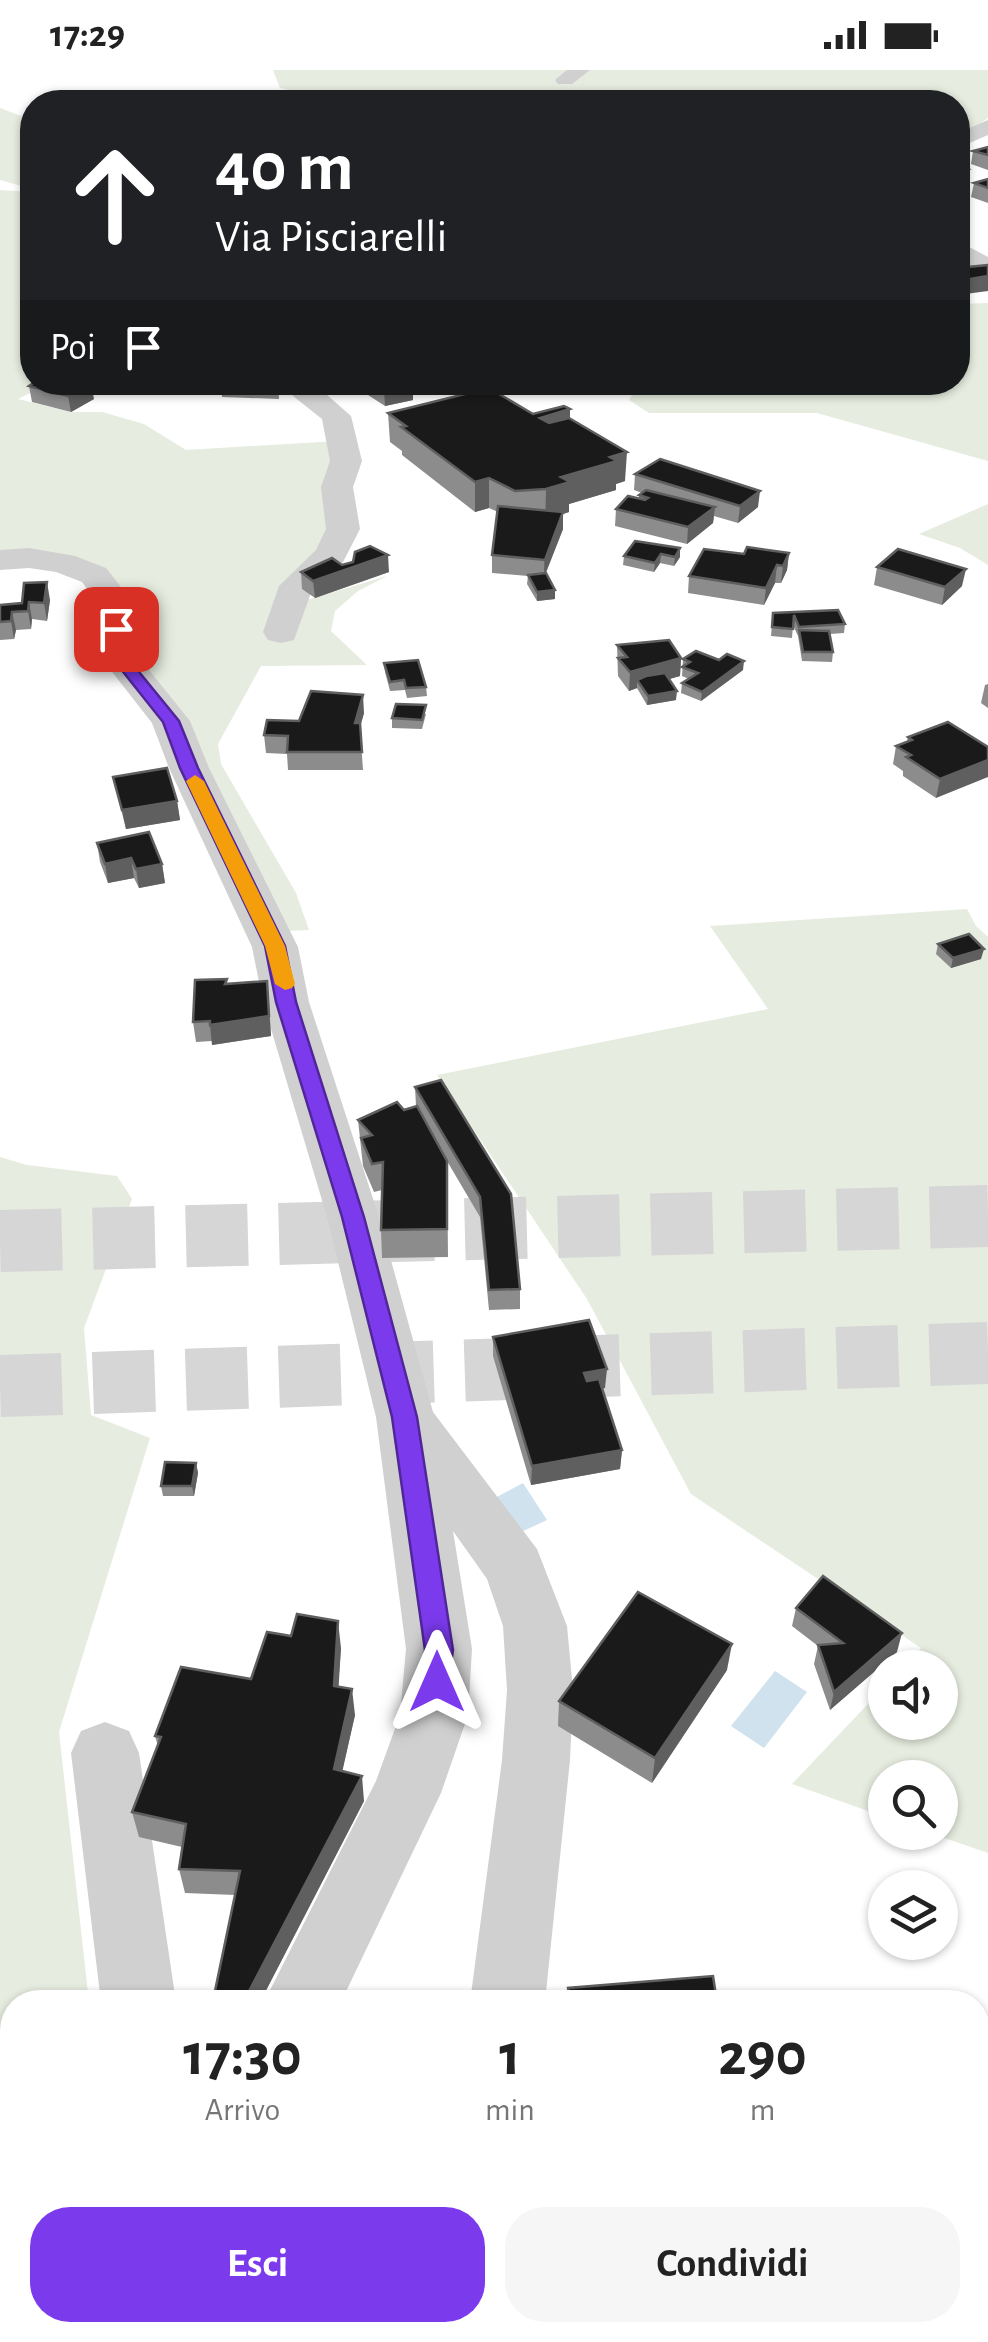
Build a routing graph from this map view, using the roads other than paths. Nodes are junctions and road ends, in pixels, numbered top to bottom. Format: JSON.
{"nodes":[{"id":1,"x":970,"y":256,"type":"edge"},
{"id":2,"x":970,"y":266,"type":"edge"},
{"id":3,"x":309,"y":395,"type":"edge"},
{"id":4,"x":0,"y":560,"type":"edge"},
{"id":5,"x":281,"y":632,"type":"dead end"},
{"id":6,"x":404,"y":1417,"type":"junction"},
{"id":7,"x":105,"y":1753,"type":"dead end"},
{"id":8,"x":137,"y":1990,"type":"edge"},
{"id":9,"x":308,"y":1990,"type":"edge"},
{"id":10,"x":509,"y":1990,"type":"edge"}],
"edges":[{"from":1,"to":2,"type":"street"},
{"from":3,"to":5,"type":"street"},
{"from":4,"to":6,"type":"street"},
{"from":6,"to":9,"type":"street"},
{"from":6,"to":10,"type":"street"},
{"from":7,"to":8,"type":"street"}]}
